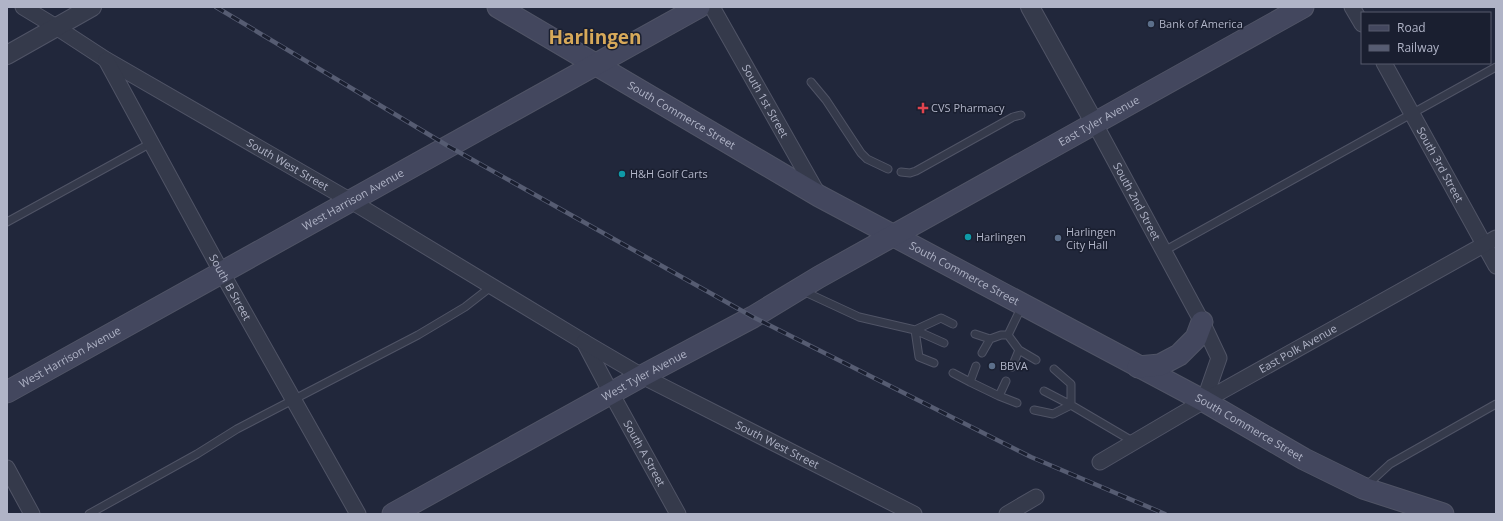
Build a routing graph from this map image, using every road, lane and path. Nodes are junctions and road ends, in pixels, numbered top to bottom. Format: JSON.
{"nodes":[{"id":1,"x":23,"y":7,"type":"edge"},
{"id":2,"x":92,"y":7,"type":"edge"},
{"id":3,"x":498,"y":7,"type":"edge"},
{"id":4,"x":699,"y":7,"type":"edge"},
{"id":5,"x":712,"y":7,"type":"edge"},
{"id":6,"x":1030,"y":7,"type":"edge"},
{"id":7,"x":1304,"y":7,"type":"edge"},
{"id":8,"x":1352,"y":7,"type":"edge"},
{"id":9,"x":1361,"y":22,"type":"edge"},
{"id":10,"x":56,"y":27,"type":"junction"},
{"id":11,"x":7,"y":55,"type":"edge"},
{"id":12,"x":106,"y":59,"type":"junction"},
{"id":13,"x":595,"y":64,"type":"junction"},
{"id":14,"x":1385,"y":64,"type":"edge"},
{"id":15,"x":1496,"y":67,"type":"edge"},
{"id":16,"x":811,"y":82,"type":"dead end"},
{"id":17,"x":1412,"y":114,"type":"junction"},
{"id":18,"x":1021,"y":115,"type":"dead end"},
{"id":19,"x":1095,"y":124,"type":"junction"},
{"id":20,"x":151,"y":143,"type":"junction"},
{"id":21,"x":888,"y":169,"type":"dead end"},
{"id":22,"x":901,"y":172,"type":"dead end"},
{"id":23,"x":819,"y":196,"type":"junction"},
{"id":24,"x":351,"y":201,"type":"junction"},
{"id":25,"x":7,"y":222,"type":"edge"},
{"id":26,"x":894,"y":235,"type":"junction"},
{"id":27,"x":1491,"y":242,"type":"edge"},
{"id":28,"x":1164,"y":251,"type":"junction"},
{"id":29,"x":1496,"y":266,"type":"edge"},
{"id":30,"x":222,"y":273,"type":"junction"},
{"id":31,"x":492,"y":286,"type":"junction"},
{"id":32,"x":800,"y":289,"type":"junction"},
{"id":33,"x":1023,"y":304,"type":"junction"},
{"id":34,"x":1202,"y":322,"type":"junction"},
{"id":35,"x":953,"y":324,"type":"dead end"},
{"id":36,"x":916,"y":330,"type":"junction"},
{"id":37,"x":975,"y":334,"type":"dead end"},
{"id":38,"x":1008,"y":335,"type":"junction"},
{"id":39,"x":990,"y":339,"type":"junction"},
{"id":40,"x":584,"y":342,"type":"junction"},
{"id":41,"x":944,"y":343,"type":"dead end"},
{"id":42,"x":1019,"y":350,"type":"junction"},
{"id":43,"x":982,"y":354,"type":"dead end"},
{"id":44,"x":1036,"y":360,"type":"dead end"},
{"id":45,"x":934,"y":363,"type":"dead end"},
{"id":46,"x":976,"y":366,"type":"dead end"},
{"id":47,"x":1012,"y":367,"type":"dead end"},
{"id":48,"x":1138,"y":367,"type":"junction"},
{"id":49,"x":1054,"y":370,"type":"dead end"},
{"id":50,"x":953,"y":373,"type":"dead end"},
{"id":51,"x":642,"y":376,"type":"junction"},
{"id":52,"x":1006,"y":381,"type":"dead end"},
{"id":53,"x":970,"y":382,"type":"junction"},
{"id":54,"x":1044,"y":391,"type":"dead end"},
{"id":55,"x":7,"y":392,"type":"edge"},
{"id":56,"x":611,"y":393,"type":"junction"},
{"id":57,"x":999,"y":396,"type":"junction"},
{"id":58,"x":293,"y":399,"type":"junction"},
{"id":59,"x":1204,"y":401,"type":"junction"},
{"id":60,"x":1017,"y":403,"type":"dead end"},
{"id":61,"x":1496,"y":404,"type":"edge"},
{"id":62,"x":1071,"y":405,"type":"junction"},
{"id":63,"x":1034,"y":410,"type":"dead end"},
{"id":64,"x":1134,"y":442,"type":"junction"},
{"id":65,"x":1100,"y":462,"type":"dead end"},
{"id":66,"x":7,"y":468,"type":"edge"},
{"id":67,"x":1364,"y":488,"type":"junction"},
{"id":68,"x":1036,"y":497,"type":"dead end"},
{"id":69,"x":32,"y":514,"type":"edge"},
{"id":70,"x":89,"y":514,"type":"edge"},
{"id":71,"x":358,"y":514,"type":"edge"},
{"id":72,"x":393,"y":514,"type":"edge"},
{"id":73,"x":678,"y":514,"type":"edge"},
{"id":74,"x":914,"y":514,"type":"edge"},
{"id":75,"x":1007,"y":514,"type":"edge"},
{"id":76,"x":1443,"y":514,"type":"edge"}],
"edges":[{"from":1,"to":10,"type":"street","name":"South West Street"},
{"from":2,"to":10,"type":"street"},
{"from":3,"to":13,"type":"main road","name":"South Commerce Street"},
{"from":4,"to":13,"type":"main road","name":"West Harrison Avenue"},
{"from":5,"to":23,"type":"street","name":"South 1st Street"},
{"from":6,"to":19,"type":"street","name":"South 2nd Street"},
{"from":7,"to":19,"type":"main road","name":"East Tyler Avenue"},
{"from":8,"to":9,"type":"street"},
{"from":10,"to":11,"type":"street"},
{"from":10,"to":12,"type":"street","name":"South West Street"},
{"from":12,"to":20,"type":"street","name":"South B Street"},
{"from":12,"to":24,"type":"street","name":"South West Street"},
{"from":13,"to":23,"type":"main road","name":"South Commerce Street"},
{"from":13,"to":24,"type":"main road","name":"West Harrison Avenue"},
{"from":14,"to":17,"type":"street","name":"South 3rd Street"},
{"from":15,"to":17,"type":"lane"},
{"from":16,"to":21,"type":"lane"},
{"from":17,"to":27,"type":"street","name":"South 3rd Street"},
{"from":17,"to":28,"type":"lane"},
{"from":18,"to":22,"type":"lane"},
{"from":19,"to":26,"type":"main road","name":"East Tyler Avenue"},
{"from":19,"to":28,"type":"street","name":"South 2nd Street"},
{"from":20,"to":25,"type":"lane"},
{"from":20,"to":30,"type":"street","name":"South B Street"},
{"from":23,"to":26,"type":"main road","name":"South Commerce Street"},
{"from":24,"to":30,"type":"main road","name":"West Harrison Avenue"},
{"from":24,"to":31,"type":"street","name":"South West Street"},
{"from":26,"to":32,"type":"main road","name":"West Tyler Avenue"},
{"from":26,"to":33,"type":"main road","name":"South Commerce Street"},
{"from":27,"to":29,"type":"street","name":"South 3rd Street"},
{"from":27,"to":59,"type":"street","name":"East Polk Avenue"},
{"from":28,"to":34,"type":"street","name":"South 2nd Street"},
{"from":30,"to":55,"type":"main road","name":"West Harrison Avenue"},
{"from":30,"to":58,"type":"street","name":"South B Street"},
{"from":31,"to":40,"type":"street","name":"South West Street"},
{"from":31,"to":58,"type":"lane"},
{"from":32,"to":36,"type":"lane"},
{"from":32,"to":51,"type":"main road","name":"West Tyler Avenue"},
{"from":33,"to":38,"type":"lane"},
{"from":33,"to":48,"type":"main road","name":"South Commerce Street"},
{"from":34,"to":48,"type":"main road"},
{"from":34,"to":59,"type":"street","name":"South 2nd Street"},
{"from":35,"to":36,"type":"lane"},
{"from":36,"to":41,"type":"lane"},
{"from":36,"to":45,"type":"lane"},
{"from":37,"to":39,"type":"lane"},
{"from":38,"to":39,"type":"lane"},
{"from":38,"to":42,"type":"lane"},
{"from":39,"to":43,"type":"lane"},
{"from":40,"to":51,"type":"street","name":"South West Street"},
{"from":40,"to":56,"type":"street"},
{"from":42,"to":44,"type":"lane"},
{"from":42,"to":47,"type":"lane"},
{"from":46,"to":53,"type":"lane"},
{"from":48,"to":59,"type":"main road","name":"South Commerce Street"},
{"from":49,"to":62,"type":"lane"},
{"from":50,"to":53,"type":"lane"},
{"from":51,"to":56,"type":"main road","name":"West Tyler Avenue"},
{"from":51,"to":74,"type":"street","name":"South West Street"},
{"from":52,"to":57,"type":"lane"},
{"from":53,"to":57,"type":"lane"},
{"from":54,"to":62,"type":"lane"},
{"from":56,"to":72,"type":"main road","name":"West Tyler Avenue"},
{"from":56,"to":73,"type":"street","name":"South A Street"},
{"from":57,"to":60,"type":"lane"},
{"from":58,"to":70,"type":"lane"},
{"from":58,"to":71,"type":"street","name":"South B Street"},
{"from":59,"to":64,"type":"street","name":"East Polk Avenue"},
{"from":59,"to":67,"type":"main road","name":"South Commerce Street"},
{"from":61,"to":67,"type":"lane"},
{"from":62,"to":63,"type":"lane"},
{"from":62,"to":64,"type":"lane"},
{"from":64,"to":65,"type":"street","name":"East Polk Avenue"},
{"from":66,"to":69,"type":"street"},
{"from":67,"to":76,"type":"main road","name":"South Commerce Street"},
{"from":68,"to":75,"type":"street"}]}
